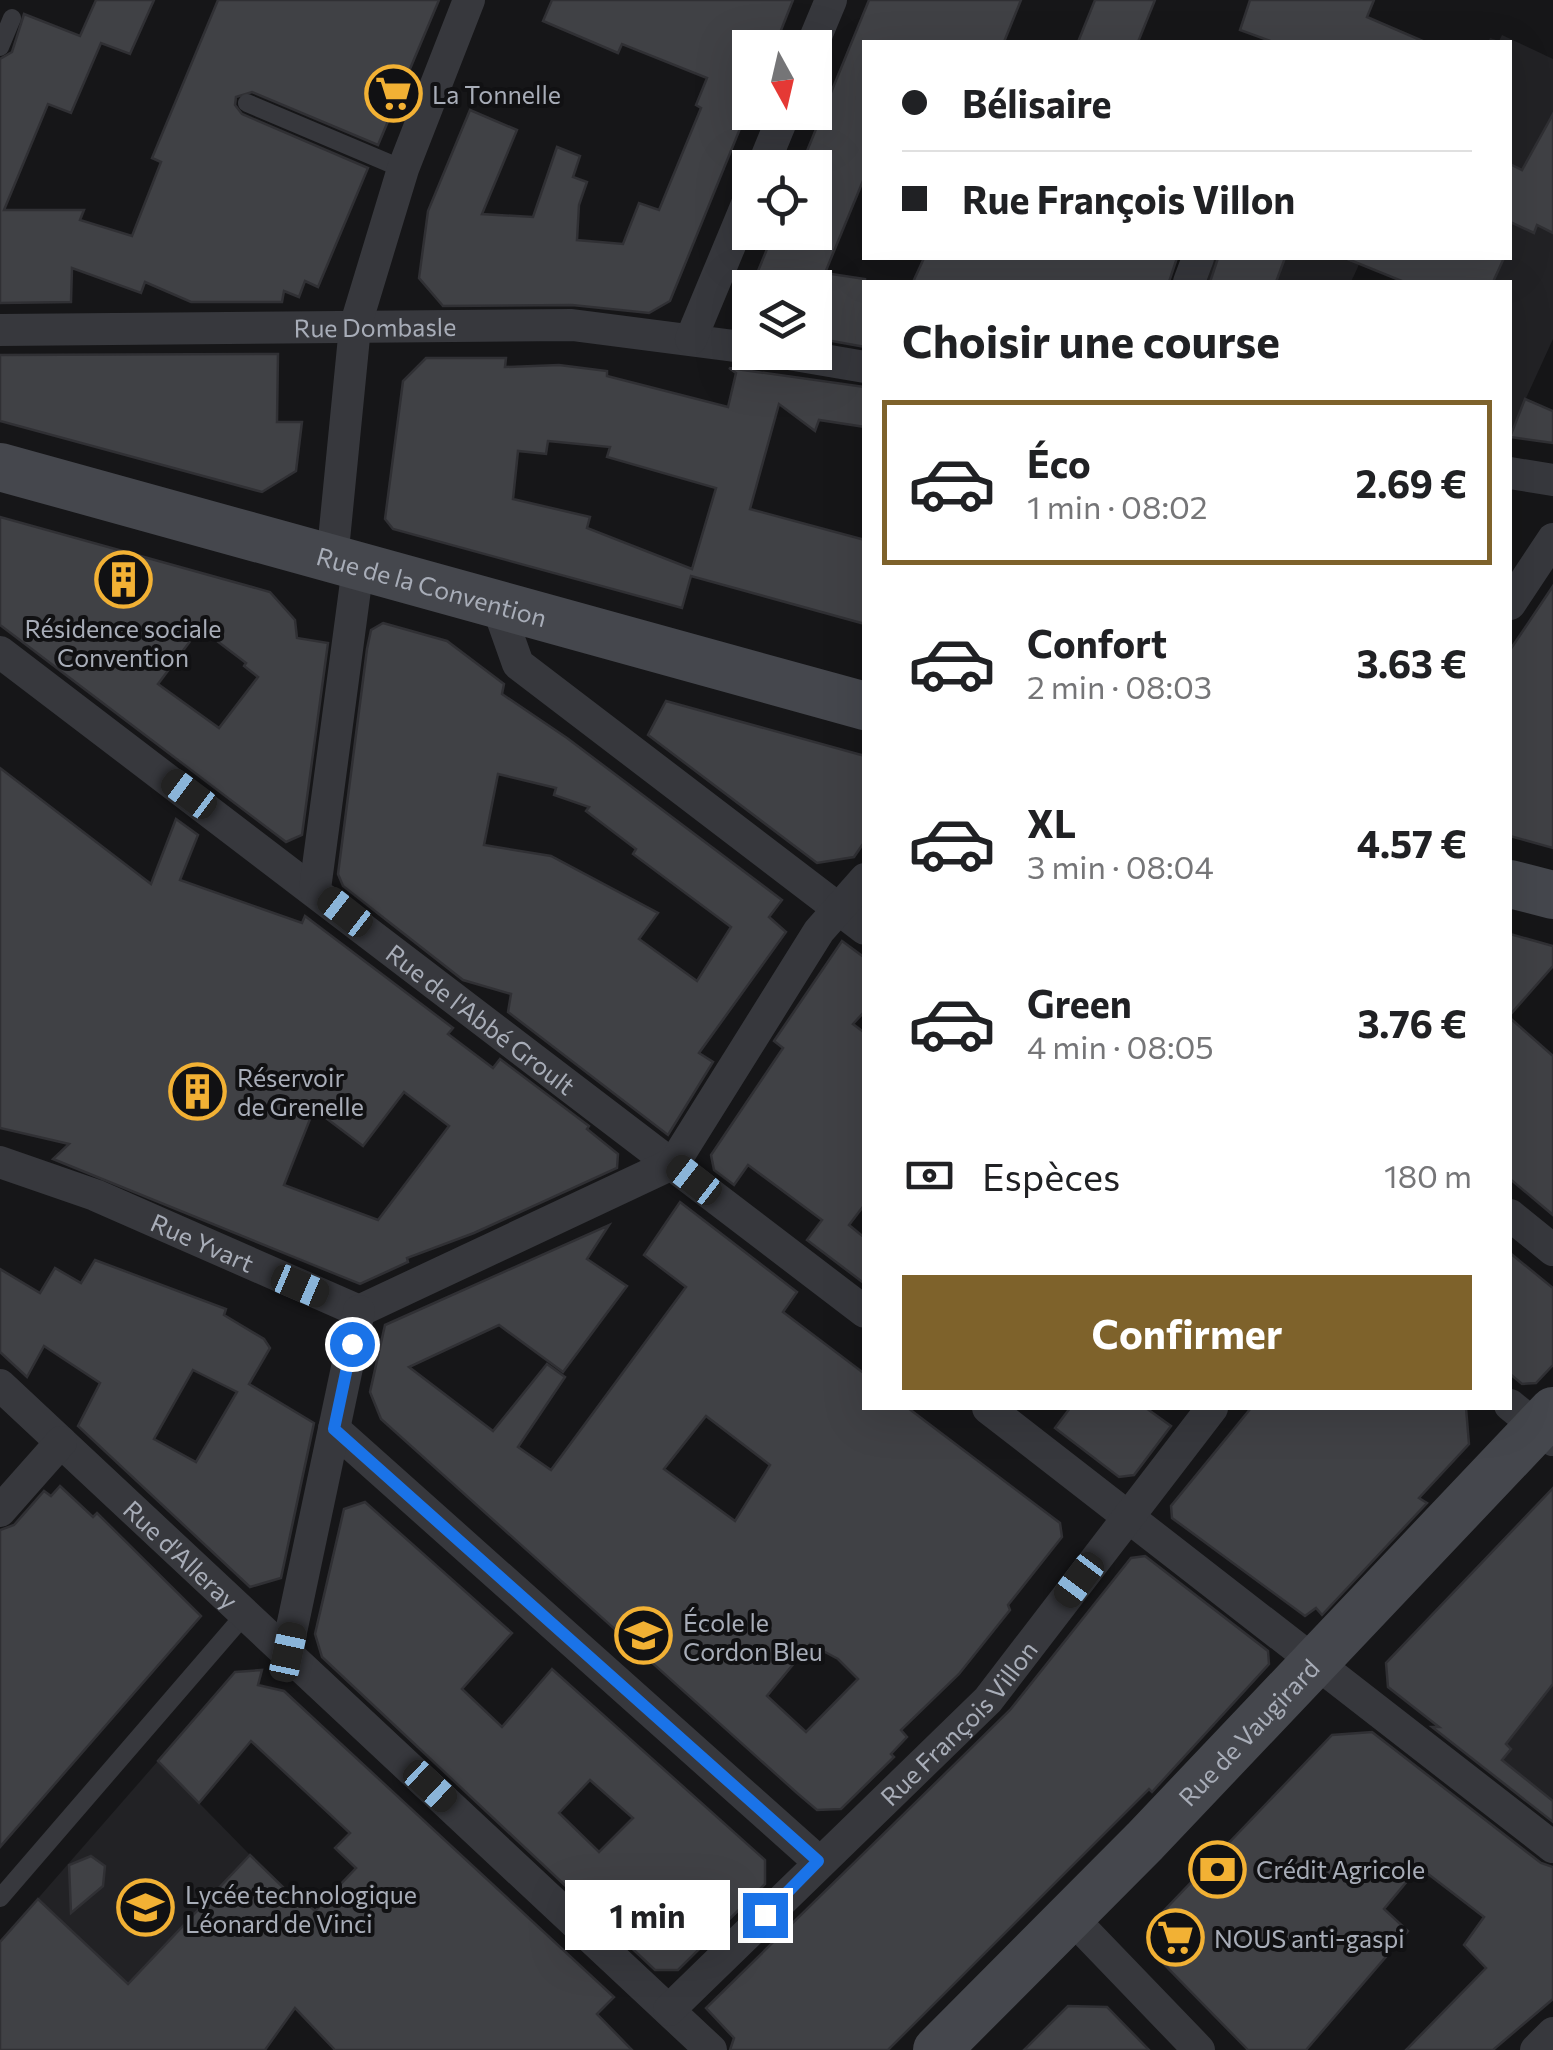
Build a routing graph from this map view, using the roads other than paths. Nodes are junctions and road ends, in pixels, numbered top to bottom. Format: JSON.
{"nodes":[{"id":1,"x":470,"y":0,"type":"edge"},
{"id":2,"x":831,"y":0,"type":"edge"},
{"id":3,"x":12,"y":18,"type":"dead end"},
{"id":4,"x":818,"y":30,"type":"edge"},
{"id":5,"x":0,"y":47,"type":"edge"},
{"id":6,"x":247,"y":103,"type":"dead end"},
{"id":7,"x":403,"y":169,"type":"junction"},
{"id":8,"x":732,"y":240,"type":"edge"},
{"id":9,"x":355,"y":328,"type":"junction"},
{"id":10,"x":0,"y":330,"type":"edge"},
{"id":11,"x":691,"y":339,"type":"junction"},
{"id":12,"x":732,"y":345,"type":"edge"},
{"id":13,"x":832,"y":361,"type":"edge"},
{"id":14,"x":862,"y":366,"type":"edge"},
{"id":15,"x":0,"y":466,"type":"edge"},
{"id":16,"x":1512,"y":473,"type":"edge"},
{"id":17,"x":1553,"y":480,"type":"edge"},
{"id":18,"x":1553,"y":539,"type":"edge"},
{"id":19,"x":345,"y":563,"type":"junction"},
{"id":20,"x":1512,"y":601,"type":"edge"},
{"id":21,"x":496,"y":602,"type":"junction"},
{"id":22,"x":0,"y":652,"type":"edge"},
{"id":23,"x":862,"y":705,"type":"edge"},
{"id":24,"x":1512,"y":885,"type":"edge"},
{"id":25,"x":315,"y":889,"type":"junction"},
{"id":26,"x":862,"y":889,"type":"edge"},
{"id":27,"x":1553,"y":895,"type":"edge"},
{"id":28,"x":853,"y":919,"type":"edge"},
{"id":29,"x":0,"y":1162,"type":"edge"},
{"id":30,"x":674,"y":1164,"type":"junction"},
{"id":31,"x":1512,"y":1217,"type":"edge"},
{"id":32,"x":1553,"y":1250,"type":"edge"},
{"id":33,"x":862,"y":1310,"type":"edge"},
{"id":34,"x":359,"y":1311,"type":"junction"},
{"id":35,"x":0,"y":1384,"type":"edge"},
{"id":36,"x":991,"y":1410,"type":"edge"},
{"id":37,"x":1210,"y":1410,"type":"edge"},
{"id":38,"x":1538,"y":1421,"type":"edge"},
{"id":39,"x":334,"y":1429,"type":"junction"},
{"id":40,"x":60,"y":1442,"type":"junction"},
{"id":41,"x":0,"y":1511,"type":"edge"},
{"id":42,"x":1127,"y":1516,"type":"junction"},
{"id":43,"x":246,"y":1613,"type":"junction"},
{"id":44,"x":288,"y":1652,"type":"junction"},
{"id":45,"x":1316,"y":1660,"type":"junction"},
{"id":46,"x":1553,"y":1847,"type":"edge"},
{"id":47,"x":818,"y":1861,"type":"junction"},
{"id":48,"x":0,"y":1898,"type":"edge"},
{"id":49,"x":1070,"y":1916,"type":"junction"},
{"id":50,"x":669,"y":2010,"type":"junction"},
{"id":51,"x":1553,"y":2034,"type":"edge"},
{"id":52,"x":711,"y":2050,"type":"edge"},
{"id":53,"x":938,"y":2050,"type":"edge"},
{"id":54,"x":1199,"y":2050,"type":"edge"},
{"id":55,"x":1536,"y":2050,"type":"edge"}],
"edges":[{"from":1,"to":7,"type":"street"},
{"from":2,"to":4,"type":"street"},
{"from":3,"to":5,"type":"lane"},
{"from":6,"to":7,"type":"lane"},
{"from":7,"to":9,"type":"street"},
{"from":8,"to":11,"type":"street"},
{"from":9,"to":10,"type":"street","name":"Rue Dombasle"},
{"from":9,"to":11,"type":"street","name":"Rue Dombasle"},
{"from":9,"to":19,"type":"street"},
{"from":11,"to":12,"type":"street","name":"Rue Dombasle"},
{"from":13,"to":14,"type":"street"},
{"from":15,"to":19,"type":"main road","name":"Rue de la Convention"},
{"from":16,"to":17,"type":"street"},
{"from":18,"to":20,"type":"street"},
{"from":19,"to":21,"type":"main road","name":"Rue de la Convention"},
{"from":19,"to":25,"type":"street"},
{"from":21,"to":23,"type":"main road","name":"Rue de la Convention"},
{"from":21,"to":28,"type":"street"},
{"from":22,"to":25,"type":"street","name":"Rue de l'Abbé Groult"},
{"from":24,"to":27,"type":"main road"},
{"from":25,"to":30,"type":"street","name":"Rue de l'Abbé Groult"},
{"from":26,"to":28,"type":"street"},
{"from":28,"to":30,"type":"street"},
{"from":29,"to":34,"type":"street","name":"Rue Yvart"},
{"from":30,"to":33,"type":"street","name":"Rue de l'Abbé Groult"},
{"from":30,"to":34,"type":"street"},
{"from":31,"to":32,"type":"street"},
{"from":34,"to":39,"type":"street"},
{"from":35,"to":40,"type":"street","name":"Rue d'Alleray"},
{"from":36,"to":42,"type":"street"},
{"from":37,"to":42,"type":"street","name":"Rue François Villon"},
{"from":38,"to":45,"type":"main road","name":"Rue de Vaugirard"},
{"from":39,"to":44,"type":"street"},
{"from":39,"to":47,"type":"street"},
{"from":40,"to":41,"type":"street"},
{"from":40,"to":43,"type":"street","name":"Rue d'Alleray"},
{"from":42,"to":45,"type":"street"},
{"from":42,"to":47,"type":"street","name":"Rue François Villon"},
{"from":43,"to":44,"type":"street","name":"Rue d'Alleray"},
{"from":43,"to":48,"type":"lane"},
{"from":44,"to":50,"type":"street","name":"Rue d'Alleray"},
{"from":45,"to":46,"type":"street"},
{"from":45,"to":49,"type":"main road","name":"Rue de Vaugirard"},
{"from":47,"to":50,"type":"street","name":"Rue François Villon"},
{"from":49,"to":53,"type":"main road","name":"Rue de Vaugirard"},
{"from":49,"to":54,"type":"street"},
{"from":50,"to":52,"type":"street","name":"Rue d'Alleray"},
{"from":51,"to":55,"type":"street"}]}
